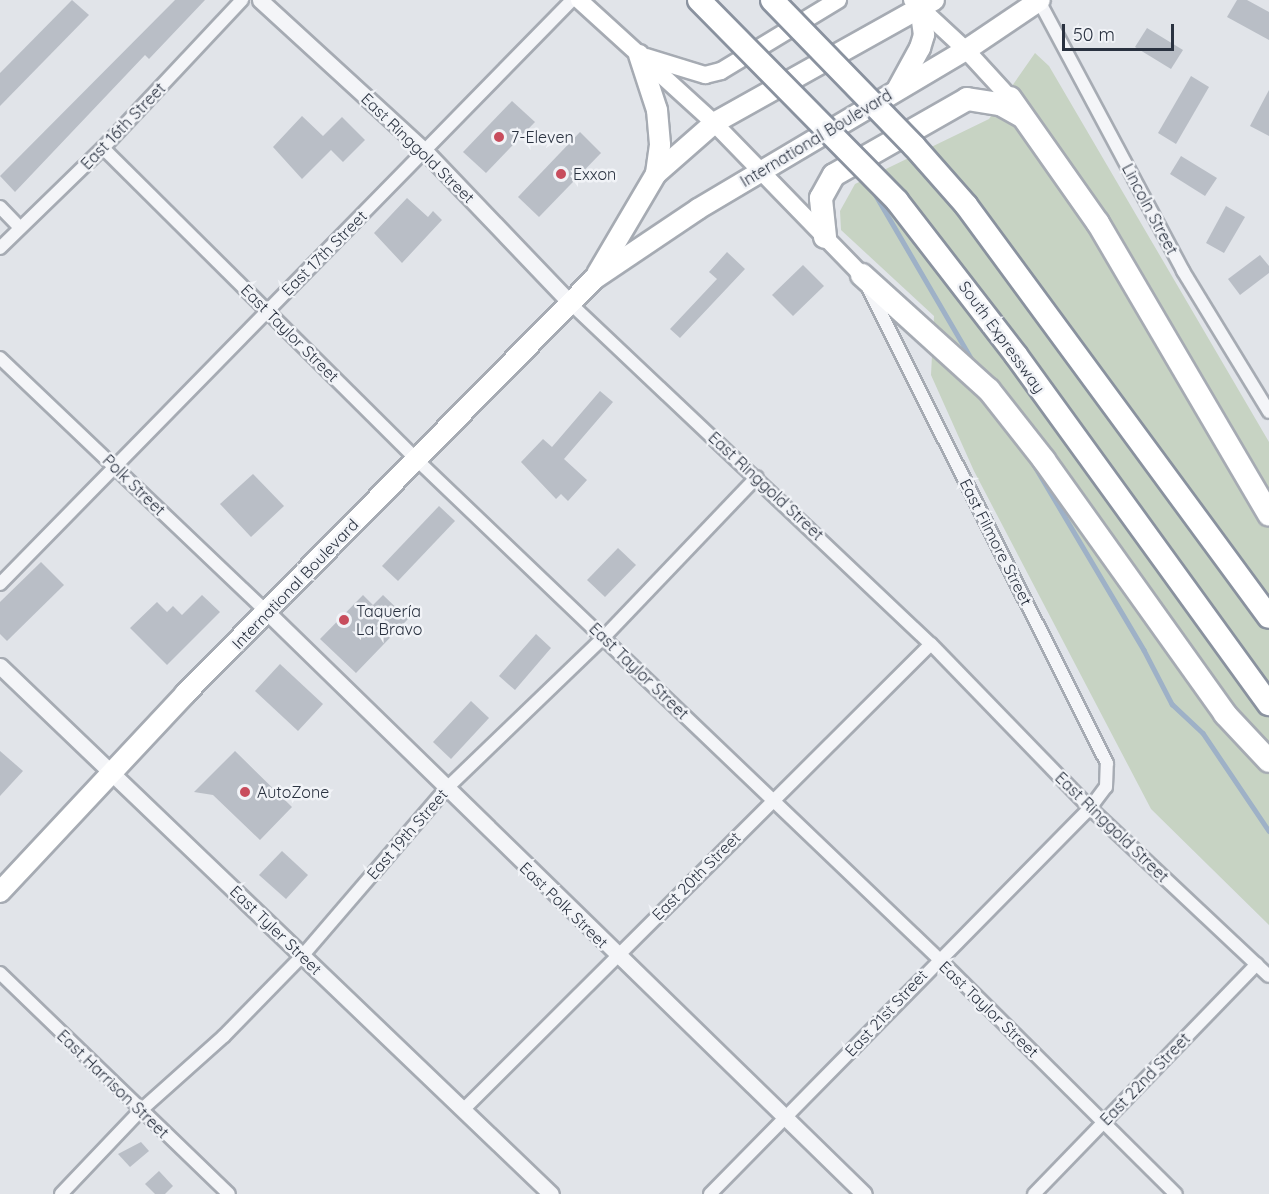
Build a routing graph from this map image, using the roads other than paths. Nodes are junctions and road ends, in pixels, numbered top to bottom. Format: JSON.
{"nodes":[{"id":1,"x":242,"y":0,"type":"edge"},
{"id":2,"x":260,"y":0,"type":"edge"},
{"id":3,"x":572,"y":0,"type":"edge"},
{"id":4,"x":579,"y":0,"type":"edge"},
{"id":5,"x":699,"y":0,"type":"edge"},
{"id":6,"x":772,"y":0,"type":"edge"},
{"id":7,"x":838,"y":0,"type":"edge"},
{"id":8,"x":1040,"y":1,"type":"edge"},
{"id":9,"x":922,"y":2,"type":"edge"},
{"id":10,"x":966,"y":50,"type":"junction"},
{"id":11,"x":639,"y":55,"type":"junction"},
{"id":12,"x":897,"y":90,"type":"junction"},
{"id":13,"x":1005,"y":101,"type":"junction"},
{"id":14,"x":714,"y":123,"type":"junction"},
{"id":15,"x":103,"y":148,"type":"junction"},
{"id":16,"x":425,"y":151,"type":"junction"},
{"id":17,"x":759,"y":171,"type":"junction"},
{"id":18,"x":656,"y":174,"type":"junction"},
{"id":19,"x":0,"y":207,"type":"edge"},
{"id":20,"x":19,"y":226,"type":"junction"},
{"id":21,"x":825,"y":237,"type":"junction"},
{"id":22,"x":0,"y":248,"type":"edge"},
{"id":23,"x":862,"y":275,"type":"junction"},
{"id":24,"x":594,"y":279,"type":"junction"},
{"id":25,"x":571,"y":304,"type":"junction"},
{"id":26,"x":268,"y":310,"type":"junction"},
{"id":27,"x":0,"y":358,"type":"edge"},
{"id":28,"x":1269,"y":412,"type":"edge"},
{"id":29,"x":417,"y":460,"type":"junction"},
{"id":30,"x":116,"y":468,"type":"junction"},
{"id":31,"x":757,"y":477,"type":"junction"},
{"id":32,"x":1269,"y":514,"type":"edge"},
{"id":33,"x":0,"y":584,"type":"edge"},
{"id":34,"x":268,"y":613,"type":"junction"},
{"id":35,"x":1269,"y":617,"type":"edge"},
{"id":36,"x":604,"y":637,"type":"junction"},
{"id":37,"x":931,"y":645,"type":"junction"},
{"id":38,"x":0,"y":666,"type":"edge"},
{"id":39,"x":1269,"y":704,"type":"edge"},
{"id":40,"x":1269,"y":761,"type":"edge"},
{"id":41,"x":113,"y":774,"type":"junction"},
{"id":42,"x":446,"y":789,"type":"junction"},
{"id":43,"x":772,"y":800,"type":"junction"},
{"id":44,"x":1090,"y":808,"type":"junction"},
{"id":45,"x":0,"y":892,"type":"edge"},
{"id":46,"x":303,"y":955,"type":"junction"},
{"id":47,"x":616,"y":956,"type":"junction"},
{"id":48,"x":938,"y":958,"type":"junction"},
{"id":49,"x":1257,"y":964,"type":"junction"},
{"id":50,"x":0,"y":973,"type":"edge"},
{"id":51,"x":1269,"y":976,"type":"edge"},
{"id":52,"x":463,"y":1110,"type":"junction"},
{"id":53,"x":140,"y":1112,"type":"junction"},
{"id":54,"x":785,"y":1120,"type":"junction"},
{"id":55,"x":1104,"y":1121,"type":"junction"},
{"id":56,"x":61,"y":1194,"type":"edge"},
{"id":57,"x":229,"y":1194,"type":"edge"},
{"id":58,"x":551,"y":1194,"type":"edge"},
{"id":59,"x":710,"y":1194,"type":"edge"},
{"id":60,"x":864,"y":1194,"type":"edge"},
{"id":61,"x":1034,"y":1194,"type":"edge"},
{"id":62,"x":1176,"y":1194,"type":"edge"}],
"edges":[{"from":1,"to":15,"type":"street","name":"East 16th Street"},
{"from":2,"to":16,"type":"street","name":"East Ringgold Street"},
{"from":3,"to":16,"type":"street","name":"East 17th Street"},
{"from":4,"to":11,"type":"main road"},
{"from":5,"to":39,"type":"highway","name":"South Expressway","bridge":true},
{"from":6,"to":35,"type":"highway","bridge":true},
{"from":7,"to":11,"type":"main road"},
{"from":8,"to":10,"type":"main road","name":"International Boulevard"},
{"from":8,"to":28,"type":"street","name":"Lincoln Street"},
{"from":9,"to":10,"type":"main road"},
{"from":9,"to":12,"type":"main road"},
{"from":9,"to":14,"type":"main road","name":"International Boulevard"},
{"from":10,"to":12,"type":"main road","name":"International Boulevard"},
{"from":10,"to":13,"type":"main road"},
{"from":11,"to":14,"type":"main road"},
{"from":11,"to":18,"type":"main road"},
{"from":12,"to":17,"type":"main road","name":"International Boulevard"},
{"from":13,"to":21,"type":"highway"},
{"from":13,"to":32,"type":"highway"},
{"from":14,"to":17,"type":"main road"},
{"from":14,"to":18,"type":"main road","name":"International Boulevard"},
{"from":15,"to":20,"type":"street","name":"East 16th Street"},
{"from":15,"to":26,"type":"street","name":"East Taylor Street"},
{"from":16,"to":25,"type":"street","name":"East Ringgold Street"},
{"from":16,"to":26,"type":"street","name":"East 17th Street"},
{"from":17,"to":21,"type":"main road"},
{"from":17,"to":24,"type":"main road","name":"International Boulevard"},
{"from":18,"to":24,"type":"main road","name":"International Boulevard"},
{"from":19,"to":20,"type":"street"},
{"from":20,"to":22,"type":"street","name":"East 16th Street"},
{"from":21,"to":23,"type":"main road"},
{"from":23,"to":40,"type":"highway"},
{"from":23,"to":44,"type":"street","name":"East Filmore Street"},
{"from":24,"to":25,"type":"main road","name":"International Boulevard"},
{"from":25,"to":29,"type":"main road","name":"International Boulevard"},
{"from":25,"to":31,"type":"street","name":"East Ringgold Street"},
{"from":26,"to":29,"type":"street","name":"East Taylor Street"},
{"from":26,"to":30,"type":"street","name":"East 17th Street"},
{"from":27,"to":30,"type":"street","name":"Polk Street"},
{"from":29,"to":34,"type":"main road","name":"International Boulevard"},
{"from":29,"to":36,"type":"street","name":"East Taylor Street"},
{"from":30,"to":33,"type":"street","name":"East 17th Street"},
{"from":30,"to":34,"type":"street","name":"Polk Street"},
{"from":31,"to":36,"type":"street","name":"East 19th Street"},
{"from":31,"to":37,"type":"street","name":"East Ringgold Street"},
{"from":34,"to":41,"type":"main road","name":"International Boulevard"},
{"from":34,"to":42,"type":"street","name":"East Polk Street"},
{"from":36,"to":42,"type":"street","name":"East 19th Street"},
{"from":36,"to":43,"type":"street","name":"East Taylor Street"},
{"from":37,"to":43,"type":"street","name":"East 20th Street"},
{"from":37,"to":44,"type":"street","name":"East Ringgold Street"},
{"from":38,"to":41,"type":"street","name":"East Tyler Street"},
{"from":41,"to":45,"type":"main road","name":"International Boulevard"},
{"from":41,"to":46,"type":"street","name":"East Tyler Street"},
{"from":42,"to":46,"type":"street","name":"East 19th Street"},
{"from":42,"to":47,"type":"street","name":"East Polk Street"},
{"from":43,"to":47,"type":"street","name":"East 20th Street"},
{"from":43,"to":48,"type":"street","name":"East Taylor Street"},
{"from":44,"to":48,"type":"street","name":"East 21st Street"},
{"from":44,"to":49,"type":"street","name":"East Ringgold Street"},
{"from":46,"to":52,"type":"street","name":"East Tyler Street"},
{"from":46,"to":53,"type":"street","name":"East 19th Street"},
{"from":47,"to":52,"type":"street","name":"East 20th Street"},
{"from":47,"to":54,"type":"street","name":"East Polk Street"},
{"from":48,"to":54,"type":"street","name":"East 21st Street"},
{"from":48,"to":55,"type":"street","name":"East Taylor Street"},
{"from":49,"to":51,"type":"street","name":"East Ringgold Street"},
{"from":49,"to":55,"type":"street","name":"East 22nd Street"},
{"from":50,"to":53,"type":"street","name":"East Harrison Street"},
{"from":52,"to":58,"type":"street","name":"East Tyler Street"},
{"from":53,"to":56,"type":"street","name":"East 19th Street"},
{"from":53,"to":57,"type":"street","name":"East Harrison Street"},
{"from":54,"to":59,"type":"street","name":"East 21st Street"},
{"from":54,"to":60,"type":"street","name":"East Polk Street"},
{"from":55,"to":61,"type":"street","name":"East 22nd Street"},
{"from":55,"to":62,"type":"street","name":"East Taylor Street"}]}
